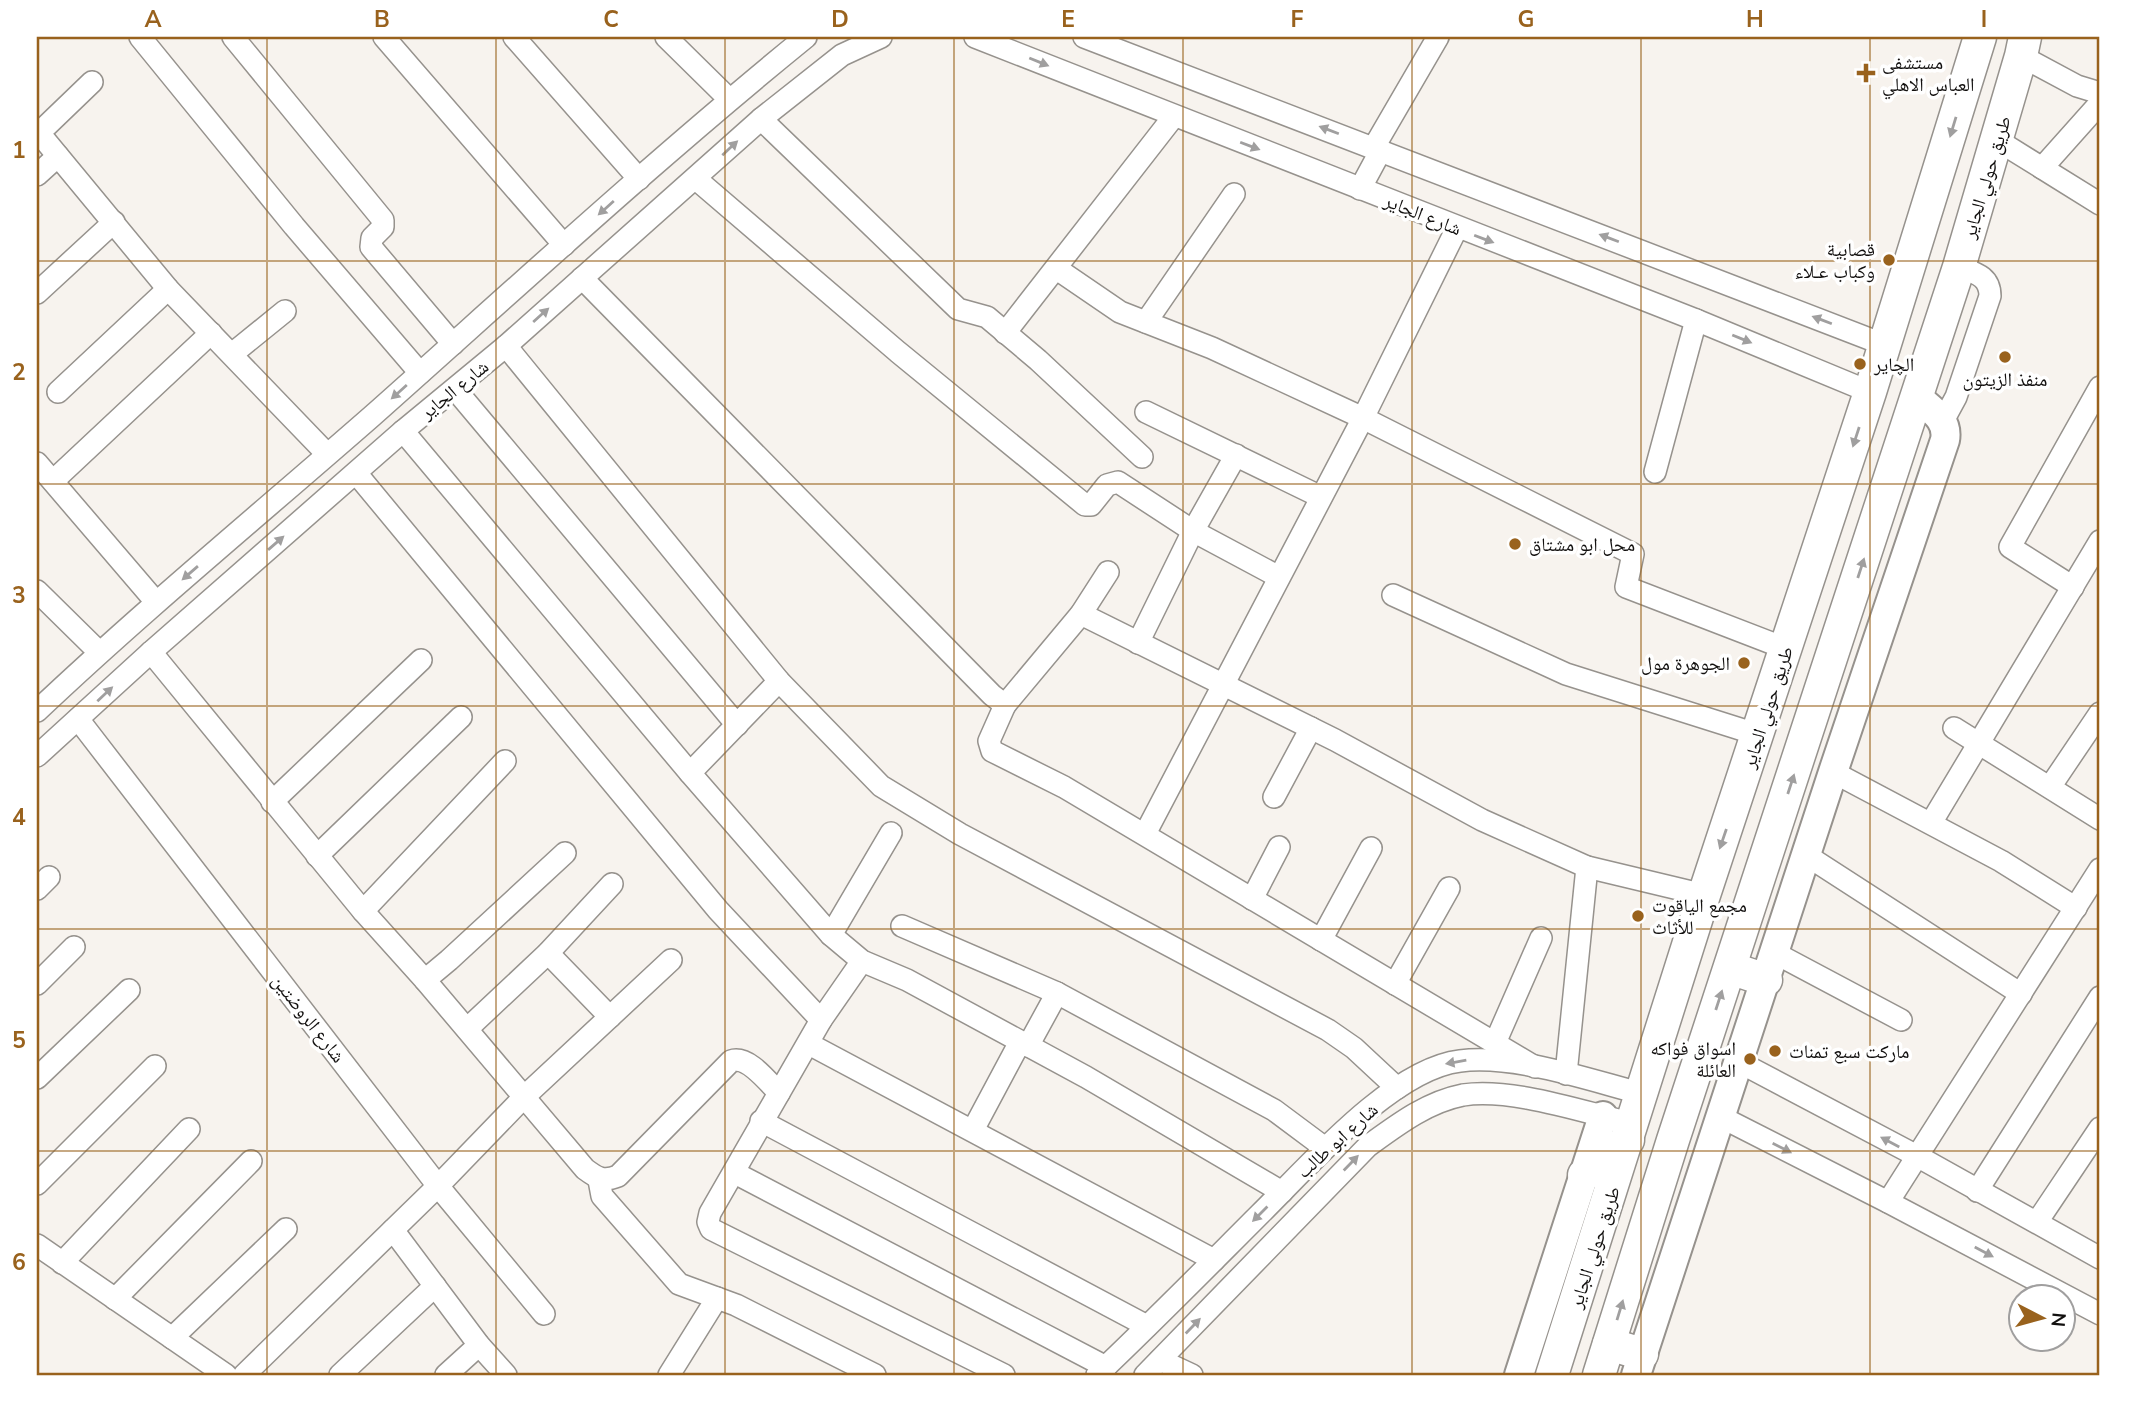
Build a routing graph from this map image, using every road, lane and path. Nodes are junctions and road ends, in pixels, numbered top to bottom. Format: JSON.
{"nodes":[{"id":1,"x":140,"y":37,"type":"edge"},
{"id":2,"x":233,"y":37,"type":"edge"},
{"id":3,"x":384,"y":37,"type":"edge"},
{"id":4,"x":514,"y":37,"type":"edge"},
{"id":5,"x":666,"y":37,"type":"edge"},
{"id":6,"x":806,"y":37,"type":"edge"},
{"id":7,"x":881,"y":37,"type":"edge"},
{"id":8,"x":975,"y":37,"type":"edge"},
{"id":9,"x":1084,"y":37,"type":"edge"},
{"id":10,"x":1438,"y":37,"type":"edge"},
{"id":11,"x":1980,"y":37,"type":"edge"},
{"id":12,"x":2026,"y":43,"type":"edge"},
{"id":13,"x":92,"y":82,"type":"dead end"},
{"id":14,"x":2100,"y":93,"type":"edge"},
{"id":15,"x":729,"y":99,"type":"junction"},
{"id":16,"x":2100,"y":103,"type":"edge"},
{"id":17,"x":1174,"y":116,"type":"junction"},
{"id":18,"x":761,"y":119,"type":"junction"},
{"id":19,"x":38,"y":132,"type":"edge"},
{"id":20,"x":1997,"y":140,"type":"junction"},
{"id":21,"x":1378,"y":148,"type":"junction"},
{"id":22,"x":58,"y":156,"type":"junction"},
{"id":23,"x":2042,"y":168,"type":"junction"},
{"id":24,"x":37,"y":175,"type":"edge"},
{"id":25,"x":639,"y":179,"type":"junction"},
{"id":26,"x":696,"y":179,"type":"junction"},
{"id":27,"x":1360,"y":189,"type":"junction"},
{"id":28,"x":1234,"y":194,"type":"dead end"},
{"id":29,"x":2100,"y":204,"type":"edge"},
{"id":30,"x":114,"y":222,"type":"junction"},
{"id":31,"x":1457,"y":228,"type":"junction"},
{"id":32,"x":564,"y":245,"type":"junction"},
{"id":33,"x":1959,"y":267,"type":"junction"},
{"id":34,"x":1057,"y":269,"type":"junction"},
{"id":35,"x":582,"y":278,"type":"junction"},
{"id":36,"x":168,"y":289,"type":"junction"},
{"id":37,"x":37,"y":293,"type":"edge"},
{"id":38,"x":285,"y":311,"type":"dead end"},
{"id":39,"x":1696,"y":320,"type":"junction"},
{"id":40,"x":1146,"y":322,"type":"junction"},
{"id":41,"x":211,"y":332,"type":"junction"},
{"id":42,"x":1004,"y":332,"type":"junction"},
{"id":43,"x":453,"y":344,"type":"junction"},
{"id":44,"x":1885,"y":345,"type":"junction"},
{"id":45,"x":506,"y":346,"type":"junction"},
{"id":46,"x":232,"y":354,"type":"junction"},
{"id":47,"x":420,"y":373,"type":"junction"},
{"id":48,"x":2100,"y":387,"type":"edge"},
{"id":49,"x":455,"y":389,"type":"junction"},
{"id":50,"x":58,"y":392,"type":"dead end"},
{"id":51,"x":1870,"y":392,"type":"junction"},
{"id":52,"x":1916,"y":396,"type":"junction"},
{"id":53,"x":1146,"y":412,"type":"dead end"},
{"id":54,"x":1363,"y":418,"type":"junction"},
{"id":55,"x":1943,"y":421,"type":"junction"},
{"id":56,"x":403,"y":431,"type":"junction"},
{"id":57,"x":327,"y":454,"type":"junction"},
{"id":58,"x":1236,"y":455,"type":"junction"},
{"id":59,"x":1142,"y":457,"type":"dead end"},
{"id":60,"x":1655,"y":472,"type":"dead end"},
{"id":61,"x":356,"y":473,"type":"junction"},
{"id":62,"x":43,"y":476,"type":"edge"},
{"id":63,"x":1321,"y":497,"type":"junction"},
{"id":64,"x":1194,"y":531,"type":"junction"},
{"id":65,"x":2100,"y":541,"type":"edge"},
{"id":66,"x":1108,"y":572,"type":"dead end"},
{"id":67,"x":1279,"y":577,"type":"junction"},
{"id":68,"x":2073,"y":587,"type":"junction"},
{"id":69,"x":37,"y":591,"type":"edge"},
{"id":70,"x":1393,"y":595,"type":"dead end"},
{"id":71,"x":156,"y":601,"type":"junction"},
{"id":72,"x":1081,"y":614,"type":"junction"},
{"id":73,"x":1138,"y":643,"type":"junction"},
{"id":74,"x":1787,"y":649,"type":"junction"},
{"id":75,"x":99,"y":652,"type":"junction"},
{"id":76,"x":151,"y":652,"type":"junction"},
{"id":77,"x":421,"y":660,"type":"dead end"},
{"id":78,"x":779,"y":681,"type":"junction"},
{"id":79,"x":1222,"y":686,"type":"junction"},
{"id":80,"x":1005,"y":705,"type":"junction"},
{"id":81,"x":37,"y":711,"type":"edge"},
{"id":82,"x":2100,"y":713,"type":"edge"},
{"id":83,"x":461,"y":717,"type":"dead end"},
{"id":84,"x":78,"y":719,"type":"junction"},
{"id":85,"x":737,"y":725,"type":"junction"},
{"id":86,"x":1311,"y":728,"type":"junction"},
{"id":87,"x":1954,"y":728,"type":"dead end"},
{"id":88,"x":1759,"y":734,"type":"junction"},
{"id":89,"x":1979,"y":744,"type":"junction"},
{"id":90,"x":37,"y":756,"type":"edge"},
{"id":91,"x":505,"y":761,"type":"dead end"},
{"id":92,"x":1833,"y":772,"type":"junction"},
{"id":93,"x":690,"y":773,"type":"junction"},
{"id":94,"x":2050,"y":788,"type":"junction"},
{"id":95,"x":1274,"y":797,"type":"dead end"},
{"id":96,"x":272,"y":802,"type":"junction"},
{"id":97,"x":2100,"y":819,"type":"edge"},
{"id":98,"x":1931,"y":823,"type":"junction"},
{"id":99,"x":891,"y":833,"type":"dead end"},
{"id":100,"x":1145,"y":834,"type":"junction"},
{"id":101,"x":1279,"y":847,"type":"dead end"},
{"id":102,"x":1371,"y":848,"type":"dead end"},
{"id":103,"x":565,"y":853,"type":"dead end"},
{"id":104,"x":1806,"y":855,"type":"junction"},
{"id":105,"x":317,"y":856,"type":"junction"},
{"id":106,"x":1587,"y":867,"type":"junction"},
{"id":107,"x":2100,"y":869,"type":"edge"},
{"id":108,"x":612,"y":884,"type":"dead end"},
{"id":109,"x":1449,"y":888,"type":"dead end"},
{"id":110,"x":1704,"y":895,"type":"junction"},
{"id":111,"x":1252,"y":898,"type":"junction"},
{"id":112,"x":2076,"y":908,"type":"junction"},
{"id":113,"x":363,"y":911,"type":"junction"},
{"id":114,"x":902,"y":926,"type":"dead end"},
{"id":115,"x":831,"y":935,"type":"junction"},
{"id":116,"x":1541,"y":938,"type":"dead end"},
{"id":117,"x":1321,"y":940,"type":"junction"},
{"id":118,"x":74,"y":947,"type":"dead end"},
{"id":119,"x":548,"y":953,"type":"junction"},
{"id":120,"x":671,"y":960,"type":"dead end"},
{"id":121,"x":862,"y":961,"type":"junction"},
{"id":122,"x":1770,"y":966,"type":"junction"},
{"id":123,"x":1730,"y":968,"type":"junction"},
{"id":124,"x":425,"y":979,"type":"junction"},
{"id":125,"x":37,"y":984,"type":"edge"},
{"id":126,"x":1395,"y":984,"type":"junction"},
{"id":127,"x":129,"y":990,"type":"dead end"},
{"id":128,"x":1057,"y":993,"type":"junction"},
{"id":129,"x":2021,"y":994,"type":"junction"},
{"id":130,"x":2100,"y":997,"type":"edge"},
{"id":131,"x":610,"y":1017,"type":"junction"},
{"id":132,"x":821,"y":1020,"type":"junction"},
{"id":133,"x":1902,"y":1020,"type":"dead end"},
{"id":134,"x":467,"y":1029,"type":"junction"},
{"id":135,"x":1495,"y":1043,"type":"junction"},
{"id":136,"x":809,"y":1044,"type":"junction"},
{"id":137,"x":1024,"y":1044,"type":"junction"},
{"id":138,"x":1739,"y":1062,"type":"junction"},
{"id":139,"x":155,"y":1066,"type":"dead end"},
{"id":140,"x":1535,"y":1067,"type":"junction"},
{"id":141,"x":1573,"y":1076,"type":"junction"},
{"id":142,"x":37,"y":1078,"type":"edge"},
{"id":143,"x":1397,"y":1088,"type":"junction"},
{"id":144,"x":779,"y":1093,"type":"junction"},
{"id":145,"x":1643,"y":1094,"type":"junction"},
{"id":146,"x":524,"y":1097,"type":"junction"},
{"id":147,"x":1572,"y":1108,"type":"junction"},
{"id":148,"x":1721,"y":1117,"type":"junction"},
{"id":149,"x":761,"y":1121,"type":"junction"},
{"id":150,"x":1622,"y":1127,"type":"junction"},
{"id":151,"x":2100,"y":1128,"type":"edge"},
{"id":152,"x":189,"y":1129,"type":"dead end"},
{"id":153,"x":973,"y":1130,"type":"junction"},
{"id":154,"x":1325,"y":1148,"type":"junction"},
{"id":155,"x":1917,"y":1156,"type":"junction"},
{"id":156,"x":251,"y":1161,"type":"dead end"},
{"id":157,"x":735,"y":1173,"type":"junction"},
{"id":158,"x":1584,"y":1175,"type":"joint"},
{"id":159,"x":599,"y":1180,"type":"junction"},
{"id":160,"x":37,"y":1184,"type":"edge"},
{"id":161,"x":438,"y":1186,"type":"junction"},
{"id":162,"x":1977,"y":1191,"type":"junction"},
{"id":163,"x":1282,"y":1192,"type":"junction"},
{"id":164,"x":1888,"y":1202,"type":"junction"},
{"id":165,"x":2037,"y":1222,"type":"junction"},
{"id":166,"x":286,"y":1229,"type":"dead end"},
{"id":167,"x":393,"y":1230,"type":"junction"},
{"id":168,"x":37,"y":1245,"type":"edge"},
{"id":169,"x":2100,"y":1258,"type":"edge"},
{"id":170,"x":1214,"y":1260,"type":"junction"},
{"id":171,"x":62,"y":1263,"type":"junction"},
{"id":172,"x":435,"y":1286,"type":"junction"},
{"id":173,"x":717,"y":1298,"type":"junction"},
{"id":174,"x":116,"y":1299,"type":"junction"},
{"id":175,"x":544,"y":1314,"type":"dead end"},
{"id":176,"x":2100,"y":1314,"type":"edge"},
{"id":177,"x":1147,"y":1326,"type":"junction"},
{"id":178,"x":172,"y":1338,"type":"junction"},
{"id":179,"x":1609,"y":1343,"type":"junction"},
{"id":180,"x":479,"y":1345,"type":"junction"},
{"id":181,"x":1160,"y":1360,"type":"junction"},
{"id":182,"x":1639,"y":1365,"type":"edge"},
{"id":183,"x":1102,"y":1371,"type":"edge"},
{"id":184,"x":860,"y":1372,"type":"edge"},
{"id":185,"x":226,"y":1375,"type":"edge"},
{"id":186,"x":244,"y":1375,"type":"edge"},
{"id":187,"x":340,"y":1375,"type":"edge"},
{"id":188,"x":446,"y":1375,"type":"edge"},
{"id":189,"x":506,"y":1375,"type":"edge"},
{"id":190,"x":670,"y":1375,"type":"edge"},
{"id":191,"x":1004,"y":1375,"type":"edge"},
{"id":192,"x":1145,"y":1375,"type":"edge"},
{"id":193,"x":1192,"y":1375,"type":"edge"},
{"id":194,"x":1519,"y":1375,"type":"edge"},
{"id":195,"x":1552,"y":1375,"type":"edge"},
{"id":196,"x":1600,"y":1375,"type":"edge"}],
"edges":[{"from":1,"to":47,"type":"street"},
{"from":2,"to":43,"type":"street"},
{"from":3,"to":32,"type":"street"},
{"from":4,"to":25,"type":"street"},
{"from":5,"to":15,"type":"street"},
{"from":6,"to":15,"type":"street","name":"شارع الجاير"},
{"from":7,"to":18,"type":"street","name":"شارع الجاير"},
{"from":8,"to":17,"type":"street","name":"شارع الجاير","one_way":true},
{"from":21,"to":9,"type":"street","one_way":true},
{"from":10,"to":21,"type":"street"},
{"from":11,"to":44,"type":"highway","name":"طريق حولي الجاير","one_way":true},
{"from":12,"to":14,"type":"street"},
{"from":12,"to":20,"type":"highway","name":"طريق حولي الجاير"},
{"from":13,"to":19,"type":"street"},
{"from":15,"to":25,"type":"street","name":"شارع الجاير"},
{"from":16,"to":23,"type":"street"},
{"from":17,"to":27,"type":"street","name":"شارع الجاير","one_way":true},
{"from":17,"to":34,"type":"street"},
{"from":26,"to":18,"type":"street","name":"شارع الجاير","one_way":true},
{"from":18,"to":42,"type":"street"},
{"from":19,"to":22,"type":"street"},
{"from":20,"to":23,"type":"street"},
{"from":20,"to":33,"type":"highway","name":"طريق حولي الجاير"},
{"from":21,"to":27,"type":"street"},
{"from":44,"to":21,"type":"street","one_way":true},
{"from":22,"to":24,"type":"street"},
{"from":22,"to":30,"type":"street"},
{"from":23,"to":29,"type":"street"},
{"from":25,"to":32,"type":"street","name":"شارع الجاير","one_way":true},
{"from":26,"to":35,"type":"street","name":"شارع الجاير"},
{"from":26,"to":64,"type":"street"},
{"from":27,"to":31,"type":"street","name":"شارع الجاير"},
{"from":28,"to":40,"type":"street"},
{"from":30,"to":36,"type":"street"},
{"from":30,"to":37,"type":"street"},
{"from":31,"to":39,"type":"street","name":"شارع الجاير","one_way":true},
{"from":31,"to":54,"type":"street"},
{"from":32,"to":43,"type":"street","name":"شارع الجاير"},
{"from":33,"to":52,"type":"highway","name":"طريق حولي الجاير"},
{"from":33,"to":55,"type":"street"},
{"from":34,"to":40,"type":"street"},
{"from":34,"to":42,"type":"street"},
{"from":45,"to":35,"type":"street","name":"شارع الجاير","one_way":true},
{"from":35,"to":80,"type":"street"},
{"from":36,"to":41,"type":"street"},
{"from":36,"to":50,"type":"street"},
{"from":38,"to":46,"type":"street"},
{"from":39,"to":51,"type":"street","name":"شارع الجاير","one_way":true},
{"from":39,"to":60,"type":"street"},
{"from":40,"to":54,"type":"street"},
{"from":41,"to":46,"type":"street"},
{"from":41,"to":62,"type":"street"},
{"from":42,"to":59,"type":"street"},
{"from":43,"to":47,"type":"street","name":"شارع الجاير"},
{"from":44,"to":51,"type":"highway","name":"طريق حولي الجاير"},
{"from":45,"to":49,"type":"street","name":"شارع الجاير"},
{"from":45,"to":78,"type":"street"},
{"from":46,"to":57,"type":"street"},
{"from":47,"to":57,"type":"street","name":"شارع الجاير","one_way":true},
{"from":48,"to":68,"type":"street"},
{"from":49,"to":56,"type":"street","name":"شارع الجاير"},
{"from":49,"to":85,"type":"street"},
{"from":51,"to":74,"type":"highway","name":"طريق حولي الجاير","one_way":true},
{"from":52,"to":55,"type":"main road"},
{"from":123,"to":52,"type":"highway","name":"طريق حولي الجاير","one_way":true},
{"from":53,"to":58,"type":"street"},
{"from":54,"to":63,"type":"street"},
{"from":54,"to":74,"type":"street"},
{"from":55,"to":92,"type":"main road"},
{"from":56,"to":61,"type":"street","name":"شارع الجاير"},
{"from":56,"to":93,"type":"street"},
{"from":57,"to":71,"type":"street","name":"شارع الجاير","one_way":true},
{"from":58,"to":63,"type":"street"},
{"from":58,"to":64,"type":"street"},
{"from":76,"to":61,"type":"street","name":"شارع الجاير","one_way":true},
{"from":61,"to":132,"type":"street"},
{"from":62,"to":71,"type":"street"},
{"from":63,"to":67,"type":"street"},
{"from":64,"to":67,"type":"street"},
{"from":64,"to":73,"type":"street"},
{"from":65,"to":68,"type":"street"},
{"from":66,"to":72,"type":"street"},
{"from":67,"to":79,"type":"street"},
{"from":68,"to":89,"type":"street"},
{"from":69,"to":75,"type":"street"},
{"from":70,"to":88,"type":"street"},
{"from":71,"to":75,"type":"street","name":"شارع الجاير"},
{"from":72,"to":73,"type":"street"},
{"from":72,"to":80,"type":"street"},
{"from":73,"to":79,"type":"street"},
{"from":74,"to":88,"type":"highway","name":"طريق حولي الجاير"},
{"from":75,"to":81,"type":"street","name":"شارع الجاير"},
{"from":84,"to":76,"type":"street","name":"شارع الجاير","one_way":true},
{"from":76,"to":96,"type":"street"},
{"from":77,"to":96,"type":"street"},
{"from":78,"to":85,"type":"street"},
{"from":78,"to":143,"type":"street"},
{"from":79,"to":86,"type":"street"},
{"from":79,"to":100,"type":"street"},
{"from":80,"to":100,"type":"street"},
{"from":82,"to":94,"type":"street"},
{"from":83,"to":105,"type":"street"},
{"from":84,"to":90,"type":"street","name":"شارع الجاير"},
{"from":84,"to":161,"type":"street","name":"شارع الروضتين"},
{"from":85,"to":93,"type":"street"},
{"from":86,"to":95,"type":"street"},
{"from":86,"to":106,"type":"street"},
{"from":87,"to":89,"type":"street"},
{"from":88,"to":110,"type":"highway","name":"طريق حولي الجاير","one_way":true},
{"from":89,"to":94,"type":"street"},
{"from":89,"to":98,"type":"street"},
{"from":91,"to":113,"type":"street"},
{"from":92,"to":98,"type":"street"},
{"from":92,"to":104,"type":"main road"},
{"from":93,"to":115,"type":"street"},
{"from":94,"to":97,"type":"street"},
{"from":96,"to":105,"type":"street"},
{"from":98,"to":112,"type":"street"},
{"from":99,"to":115,"type":"street"},
{"from":100,"to":111,"type":"street"},
{"from":101,"to":111,"type":"street"},
{"from":102,"to":117,"type":"street"},
{"from":103,"to":124,"type":"street"},
{"from":104,"to":122,"type":"main road"},
{"from":104,"to":129,"type":"street"},
{"from":105,"to":113,"type":"street"},
{"from":106,"to":110,"type":"street"},
{"from":106,"to":141,"type":"street"},
{"from":107,"to":112,"type":"street"},
{"from":108,"to":119,"type":"street"},
{"from":109,"to":126,"type":"street"},
{"from":110,"to":145,"type":"highway","name":"طريق حولي الجاير"},
{"from":111,"to":117,"type":"street"},
{"from":112,"to":129,"type":"street"},
{"from":113,"to":124,"type":"street"},
{"from":114,"to":128,"type":"street"},
{"from":115,"to":121,"type":"street"},
{"from":116,"to":135,"type":"street"},
{"from":117,"to":126,"type":"street"},
{"from":118,"to":125,"type":"street"},
{"from":119,"to":131,"type":"street"},
{"from":119,"to":134,"type":"street"},
{"from":120,"to":131,"type":"street"},
{"from":121,"to":132,"type":"street"},
{"from":121,"to":137,"type":"street"},
{"from":122,"to":123,"type":"highway"},
{"from":122,"to":133,"type":"street"},
{"from":122,"to":138,"type":"main road"},
{"from":179,"to":123,"type":"highway","name":"طريق حولي الجاير","one_way":true},
{"from":124,"to":134,"type":"street"},
{"from":126,"to":135,"type":"street"},
{"from":127,"to":142,"type":"street"},
{"from":128,"to":137,"type":"street"},
{"from":128,"to":154,"type":"street"},
{"from":129,"to":155,"type":"street"},
{"from":130,"to":162,"type":"street"},
{"from":131,"to":146,"type":"street"},
{"from":132,"to":136,"type":"street"},
{"from":134,"to":146,"type":"street"},
{"from":135,"to":140,"type":"street"},
{"from":136,"to":144,"type":"street"},
{"from":136,"to":153,"type":"street"},
{"from":137,"to":153,"type":"street"},
{"from":137,"to":163,"type":"street"},
{"from":138,"to":148,"type":"main road"},
{"from":155,"to":138,"type":"street","one_way":true},
{"from":139,"to":160,"type":"street"},
{"from":140,"to":141,"type":"street","name":"شارع ابو طالب"},
{"from":140,"to":143,"type":"street","name":"شارع ابو طالب","one_way":true},
{"from":141,"to":145,"type":"street","name":"شارع ابو طالب"},
{"from":141,"to":147,"type":"street"},
{"from":143,"to":154,"type":"street","name":"شارع ابو طالب"},
{"from":144,"to":149,"type":"street"},
{"from":144,"to":159,"type":"street"},
{"from":145,"to":150,"type":"highway","name":"طريق حولي الجاير"},
{"from":146,"to":159,"type":"street"},
{"from":146,"to":161,"type":"street"},
{"from":147,"to":150,"type":"street","name":"شارع ابو طالب"},
{"from":181,"to":147,"type":"street","name":"شارع ابو طالب","one_way":true},
{"from":148,"to":164,"type":"street","one_way":true},
{"from":148,"to":182,"type":"main road"},
{"from":149,"to":157,"type":"street"},
{"from":149,"to":177,"type":"street"},
{"from":150,"to":158,"type":"highway"},
{"from":150,"to":195,"type":"highway","name":"طريق حولي الجاير"},
{"from":151,"to":165,"type":"street"},
{"from":152,"to":171,"type":"street"},
{"from":153,"to":170,"type":"street"},
{"from":154,"to":163,"type":"street","name":"شارع ابو طالب"},
{"from":155,"to":162,"type":"street"},
{"from":155,"to":164,"type":"street"},
{"from":156,"to":174,"type":"street"},
{"from":157,"to":183,"type":"street"},
{"from":157,"to":191,"type":"street"},
{"from":158,"to":194,"type":"main road"},
{"from":159,"to":173,"type":"street"},
{"from":161,"to":167,"type":"street"},
{"from":161,"to":175,"type":"street","name":"شارع الروضتين"},
{"from":162,"to":165,"type":"street"},
{"from":163,"to":170,"type":"street","name":"شارع ابو طالب","one_way":true},
{"from":164,"to":176,"type":"street","one_way":true},
{"from":165,"to":169,"type":"street"},
{"from":166,"to":178,"type":"street"},
{"from":167,"to":172,"type":"street"},
{"from":167,"to":186,"type":"street"},
{"from":168,"to":171,"type":"street"},
{"from":170,"to":177,"type":"street","name":"شارع ابو طالب"},
{"from":171,"to":174,"type":"street"},
{"from":172,"to":180,"type":"street"},
{"from":172,"to":187,"type":"street"},
{"from":173,"to":184,"type":"street"},
{"from":173,"to":190,"type":"street"},
{"from":174,"to":178,"type":"street"},
{"from":177,"to":183,"type":"street","name":"شارع ابو طالب"},
{"from":178,"to":185,"type":"street"},
{"from":179,"to":182,"type":"highway"},
{"from":179,"to":196,"type":"highway","name":"طريق حولي الجاير"},
{"from":180,"to":188,"type":"street"},
{"from":180,"to":189,"type":"street"},
{"from":181,"to":192,"type":"street","name":"شارع ابو طالب"},
{"from":181,"to":193,"type":"street"}]}
